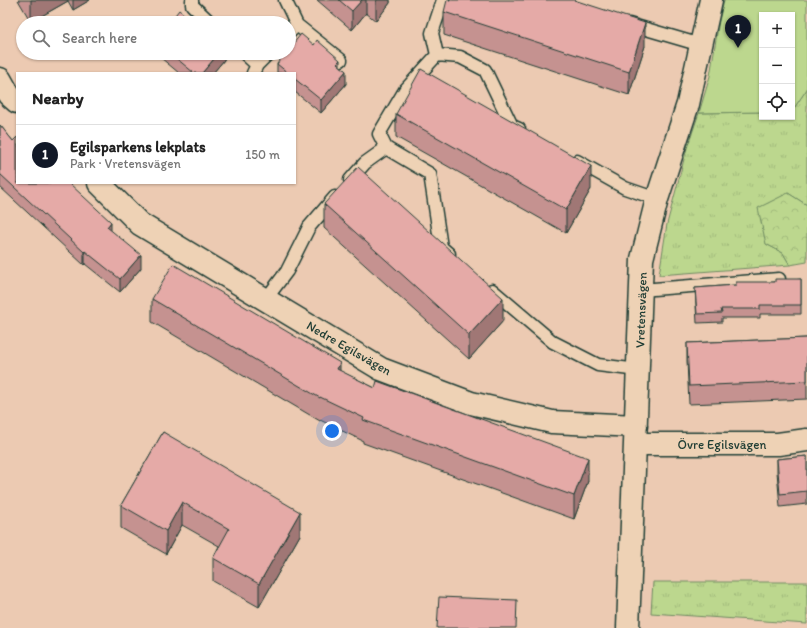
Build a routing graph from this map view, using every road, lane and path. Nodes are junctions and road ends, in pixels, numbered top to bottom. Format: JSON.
{"nodes":[{"id":1,"x":192,"y":0,"type":"edge"},
{"id":2,"x":285,"y":0,"type":"edge"},
{"id":3,"x":443,"y":0,"type":"edge"},
{"id":4,"x":711,"y":0,"type":"edge"},
{"id":5,"x":204,"y":16,"type":"edge"},
{"id":6,"x":289,"y":16,"type":"edge"},
{"id":7,"x":617,"y":20,"type":"edge"},
{"id":8,"x":296,"y":31,"type":"edge"},
{"id":9,"x":701,"y":45,"type":"junction"},
{"id":10,"x":437,"y":55,"type":"junction"},
{"id":11,"x":249,"y":60,"type":"edge"},
{"id":12,"x":263,"y":60,"type":"edge"},
{"id":13,"x":341,"y":60,"type":"edge"},
{"id":14,"x":255,"y":69,"type":"edge"},
{"id":15,"x":422,"y":72,"type":"junction"},
{"id":16,"x":0,"y":79,"type":"edge"},
{"id":17,"x":435,"y":80,"type":"edge"},
{"id":18,"x":16,"y":101,"type":"edge"},
{"id":19,"x":493,"y":114,"type":"edge"},
{"id":20,"x":512,"y":126,"type":"junction"},
{"id":21,"x":526,"y":133,"type":"edge"},
{"id":22,"x":386,"y":148,"type":"junction"},
{"id":23,"x":566,"y":155,"type":"edge"},
{"id":24,"x":100,"y":184,"type":"edge"},
{"id":25,"x":657,"y":199,"type":"junction"},
{"id":26,"x":459,"y":262,"type":"edge"},
{"id":27,"x":779,"y":278,"type":"edge"},
{"id":28,"x":482,"y":282,"type":"edge"},
{"id":29,"x":641,"y":290,"type":"junction"},
{"id":30,"x":266,"y":299,"type":"junction"},
{"id":31,"x":638,"y":370,"type":"junction"},
{"id":32,"x":636,"y":435,"type":"junction"},
{"id":33,"x":807,"y":440,"type":"edge"},
{"id":34,"x":628,"y":628,"type":"edge"}],
"edges":[{"from":1,"to":5,"type":"lane"},
{"from":2,"to":6,"type":"lane"},
{"from":3,"to":10,"type":"lane"},
{"from":4,"to":9,"type":"street","name":"Vretensvägen"},
{"from":7,"to":9,"type":"lane"},
{"from":8,"to":13,"type":"lane"},
{"from":9,"to":25,"type":"street","name":"Vretensvägen"},
{"from":10,"to":15,"type":"lane"},
{"from":10,"to":20,"type":"lane"},
{"from":11,"to":14,"type":"lane"},
{"from":12,"to":14,"type":"lane"},
{"from":15,"to":17,"type":"lane"},
{"from":15,"to":22,"type":"lane"},
{"from":16,"to":18,"type":"street"},
{"from":19,"to":20,"type":"lane"},
{"from":20,"to":21,"type":"lane"},
{"from":22,"to":26,"type":"lane"},
{"from":22,"to":30,"type":"lane"},
{"from":23,"to":25,"type":"lane"},
{"from":24,"to":30,"type":"street","name":"Nedre Egilsvägen"},
{"from":25,"to":29,"type":"street","name":"Vretensvägen"},
{"from":27,"to":29,"type":"lane"},
{"from":28,"to":31,"type":"lane"},
{"from":29,"to":31,"type":"street","name":"Vretensvägen"},
{"from":30,"to":32,"type":"street","name":"Nedre Egilsvägen"},
{"from":31,"to":32,"type":"street","name":"Vretensvägen"},
{"from":32,"to":33,"type":"street","name":"Övre Egilsvägen"},
{"from":32,"to":34,"type":"street","name":"Vretensvägen"}]}
